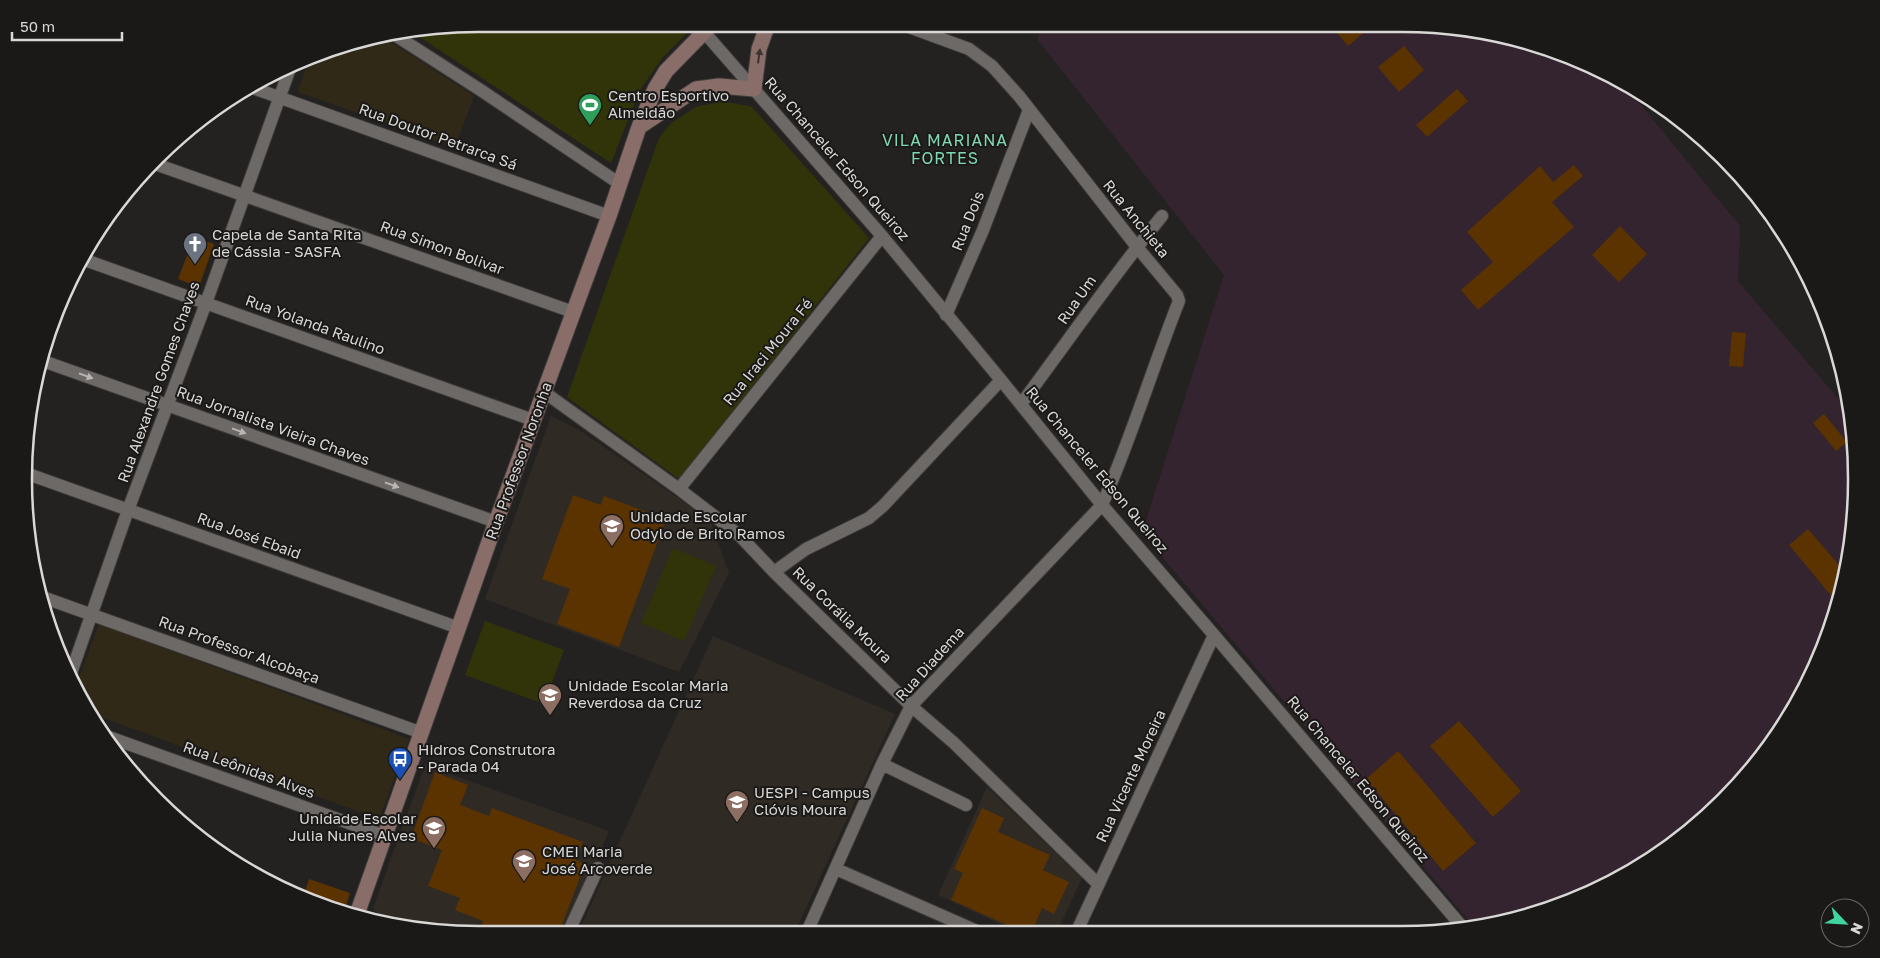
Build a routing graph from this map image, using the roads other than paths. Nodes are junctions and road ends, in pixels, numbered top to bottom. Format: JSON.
{"nodes":[{"id":1,"x":704,"y":32,"type":"edge"},
{"id":2,"x":711,"y":32,"type":"edge"},
{"id":3,"x":765,"y":32,"type":"edge"},
{"id":4,"x":923,"y":32,"type":"edge"},
{"id":5,"x":402,"y":39,"type":"edge"},
{"id":6,"x":287,"y":77,"type":"edge"},
{"id":7,"x":754,"y":89,"type":"junction"},
{"id":8,"x":259,"y":90,"type":"edge"},
{"id":9,"x":279,"y":98,"type":"junction"},
{"id":10,"x":1029,"y":110,"type":"junction"},
{"id":11,"x":639,"y":127,"type":"junction"},
{"id":12,"x":160,"y":166,"type":"edge"},
{"id":13,"x":620,"y":184,"type":"junction"},
{"id":14,"x":245,"y":196,"type":"junction"},
{"id":15,"x":609,"y":216,"type":"junction"},
{"id":16,"x":1162,"y":216,"type":"dead end"},
{"id":17,"x":882,"y":236,"type":"junction"},
{"id":18,"x":1137,"y":247,"type":"junction"},
{"id":19,"x":89,"y":262,"type":"edge"},
{"id":20,"x":206,"y":303,"type":"junction"},
{"id":21,"x":573,"y":312,"type":"junction"},
{"id":22,"x":946,"y":315,"type":"junction"},
{"id":23,"x":48,"y":363,"type":"edge"},
{"id":24,"x":1001,"y":380,"type":"junction"},
{"id":25,"x":544,"y":392,"type":"junction"},
{"id":26,"x":1021,"y":404,"type":"junction"},
{"id":27,"x":168,"y":405,"type":"junction"},
{"id":28,"x":534,"y":420,"type":"junction"},
{"id":29,"x":32,"y":475,"type":"edge"},
{"id":30,"x":679,"y":489,"type":"junction"},
{"id":31,"x":1102,"y":506,"type":"junction"},
{"id":32,"x":128,"y":510,"type":"junction"},
{"id":33,"x":496,"y":522,"type":"junction"},
{"id":34,"x":774,"y":572,"type":"junction"},
{"id":35,"x":49,"y":599,"type":"edge"},
{"id":36,"x":93,"y":615,"type":"junction"},
{"id":37,"x":459,"y":628,"type":"junction"},
{"id":38,"x":1214,"y":635,"type":"junction"},
{"id":39,"x":74,"y":666,"type":"edge"},
{"id":40,"x":911,"y":706,"type":"junction"},
{"id":41,"x":422,"y":733,"type":"junction"},
{"id":42,"x":117,"y":740,"type":"edge"},
{"id":43,"x":882,"y":764,"type":"junction"},
{"id":44,"x":966,"y":805,"type":"dead end"},
{"id":45,"x":385,"y":836,"type":"junction"},
{"id":46,"x":598,"y":868,"type":"dead end"},
{"id":47,"x":836,"y":869,"type":"junction"},
{"id":48,"x":1098,"y":884,"type":"junction"},
{"id":49,"x":359,"y":909,"type":"edge"},
{"id":50,"x":1458,"y":922,"type":"edge"},
{"id":51,"x":571,"y":926,"type":"edge"},
{"id":52,"x":811,"y":926,"type":"edge"},
{"id":53,"x":965,"y":926,"type":"edge"},
{"id":54,"x":1080,"y":926,"type":"edge"}],
"edges":[{"from":1,"to":11,"type":"street","name":"Rua Professor Noronha"},
{"from":2,"to":7,"type":"street","name":"Rua Chanceler Edson Queiroz"},
{"from":7,"to":3,"type":"street","one_way":true},
{"from":4,"to":10,"type":"street","name":"Rua Anchieta"},
{"from":5,"to":13,"type":"street"},
{"from":6,"to":9,"type":"street","name":"Rua Alexandre Gomes Chaves"},
{"from":7,"to":11,"type":"street"},
{"from":7,"to":17,"type":"street","name":"Rua Chanceler Edson Queiroz"},
{"from":8,"to":9,"type":"street","name":"Rua Doutor Petrarca Sá"},
{"from":9,"to":14,"type":"street","name":"Rua Alexandre Gomes Chaves"},
{"from":9,"to":15,"type":"street","name":"Rua Doutor Petrarca Sá"},
{"from":10,"to":18,"type":"street","name":"Rua Anchieta"},
{"from":10,"to":22,"type":"street","name":"Rua Dois"},
{"from":11,"to":13,"type":"street","name":"Rua Professor Noronha"},
{"from":12,"to":14,"type":"street","name":"Rua Simon Bolivar"},
{"from":13,"to":15,"type":"street","name":"Rua Professor Noronha"},
{"from":14,"to":20,"type":"street","name":"Rua Alexandre Gomes Chaves"},
{"from":14,"to":21,"type":"street","name":"Rua Simon Bolivar"},
{"from":15,"to":21,"type":"street","name":"Rua Professor Noronha"},
{"from":16,"to":18,"type":"street","name":"Rua Um"},
{"from":17,"to":22,"type":"street","name":"Rua Chanceler Edson Queiroz"},
{"from":17,"to":30,"type":"street","name":"Rua Iraci Moura Fé"},
{"from":18,"to":26,"type":"street","name":"Rua Um"},
{"from":18,"to":31,"type":"street","name":"Rua Anchieta"},
{"from":19,"to":20,"type":"street","name":"Rua Yolanda Raulino"},
{"from":20,"to":27,"type":"street","name":"Rua Alexandre Gomes Chaves"},
{"from":20,"to":28,"type":"street","name":"Rua Yolanda Raulino"},
{"from":21,"to":25,"type":"street","name":"Rua Professor Noronha"},
{"from":22,"to":24,"type":"street","name":"Rua Chanceler Edson Queiroz"},
{"from":23,"to":27,"type":"street","name":"Rua Jornalista Vieira Chaves","one_way":true},
{"from":24,"to":26,"type":"street","name":"Rua Chanceler Edson Queiroz"},
{"from":24,"to":34,"type":"street"},
{"from":25,"to":28,"type":"street","name":"Rua Professor Noronha"},
{"from":25,"to":30,"type":"street","name":"Rua Corália Moura"},
{"from":26,"to":31,"type":"street","name":"Rua Chanceler Edson Queiroz"},
{"from":27,"to":32,"type":"street","name":"Rua Alexandre Gomes Chaves"},
{"from":27,"to":33,"type":"street","name":"Rua Jornalista Vieira Chaves","one_way":true},
{"from":28,"to":33,"type":"street","name":"Rua Professor Noronha"},
{"from":29,"to":32,"type":"street","name":"Rua José Ebaid"},
{"from":30,"to":34,"type":"street","name":"Rua Corália Moura"},
{"from":31,"to":38,"type":"street","name":"Rua Chanceler Edson Queiroz"},
{"from":31,"to":40,"type":"street","name":"Rua Diadema"},
{"from":32,"to":36,"type":"street","name":"Rua Alexandre Gomes Chaves"},
{"from":32,"to":37,"type":"street","name":"Rua José Ebaid"},
{"from":33,"to":37,"type":"street","name":"Rua Professor Noronha"},
{"from":34,"to":40,"type":"street","name":"Rua Corália Moura"},
{"from":35,"to":36,"type":"street","name":"Rua Professor Alcobaça"},
{"from":36,"to":39,"type":"street","name":"Rua Alexandre Gomes Chaves"},
{"from":36,"to":41,"type":"street","name":"Rua Professor Alcobaça"},
{"from":37,"to":41,"type":"street","name":"Rua Professor Noronha"},
{"from":38,"to":48,"type":"street","name":"Rua Vicente Moreira"},
{"from":38,"to":50,"type":"street","name":"Rua Chanceler Edson Queiroz"},
{"from":40,"to":43,"type":"street","name":"Rua Diadema"},
{"from":40,"to":48,"type":"street","name":"Rua Corália Moura"},
{"from":41,"to":45,"type":"street","name":"Rua Professor Noronha"},
{"from":42,"to":45,"type":"street","name":"Rua Leônidas Alves"},
{"from":43,"to":44,"type":"street"},
{"from":43,"to":47,"type":"street","name":"Rua Diadema"},
{"from":45,"to":49,"type":"street","name":"Rua Professor Noronha"},
{"from":46,"to":51,"type":"street"},
{"from":47,"to":52,"type":"street","name":"Rua Diadema"},
{"from":47,"to":53,"type":"street"},
{"from":48,"to":54,"type":"street","name":"Rua Vicente Moreira"}]}
